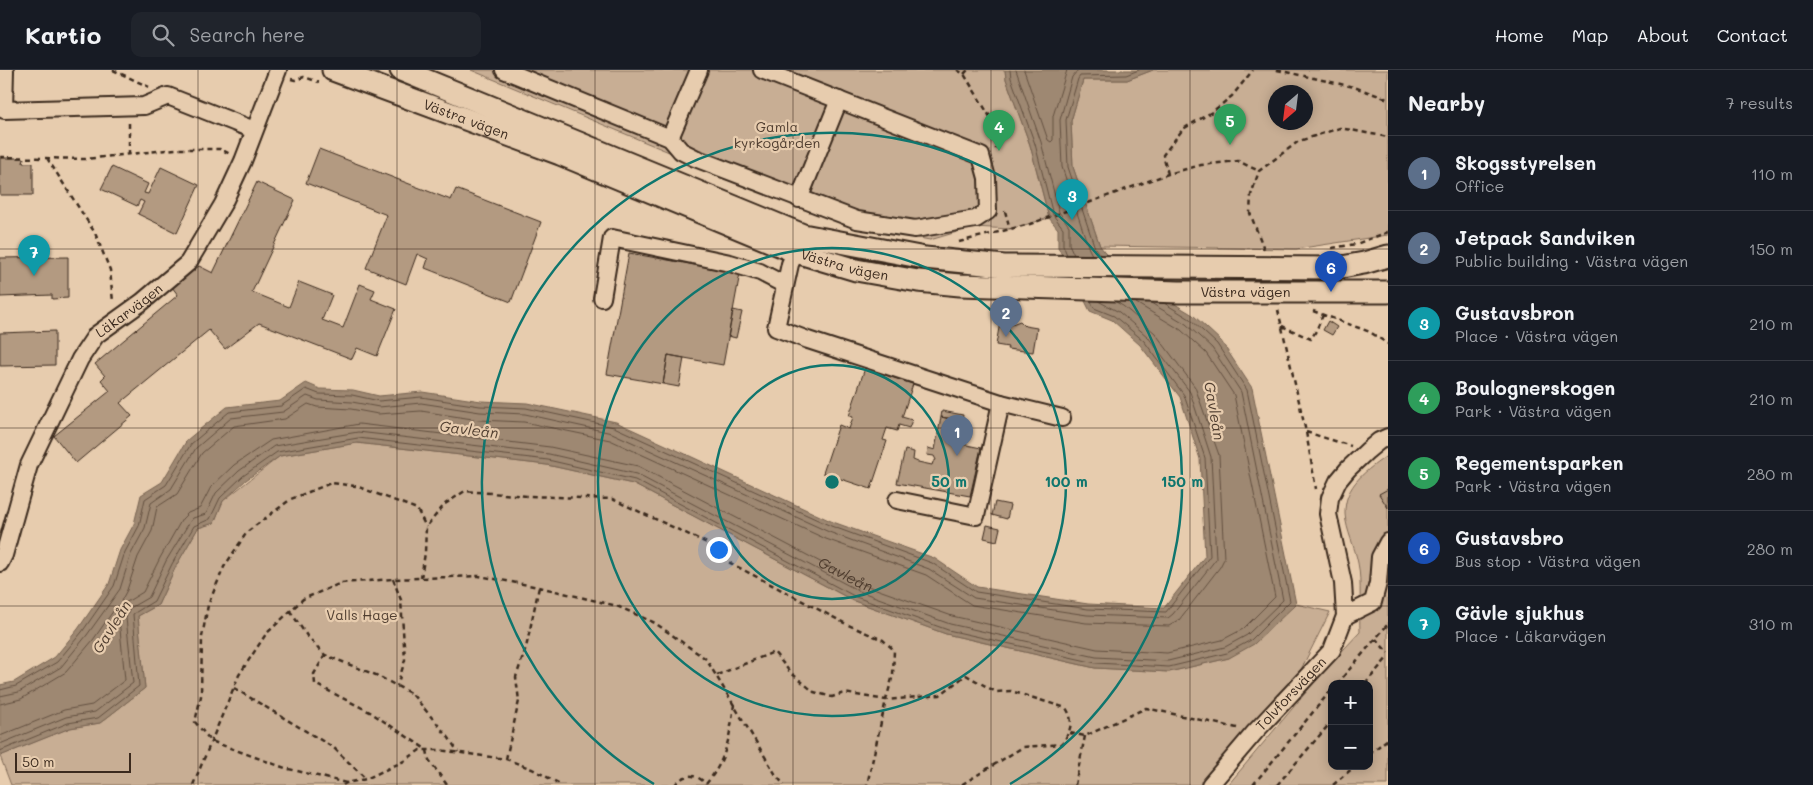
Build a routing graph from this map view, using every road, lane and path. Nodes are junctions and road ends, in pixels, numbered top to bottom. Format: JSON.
{"nodes":[{"id":1,"x":5,"y":70,"type":"edge"},
{"id":2,"x":113,"y":70,"type":"edge"},
{"id":3,"x":278,"y":70,"type":"edge"},
{"id":4,"x":333,"y":70,"type":"edge"},
{"id":5,"x":401,"y":70,"type":"edge"},
{"id":6,"x":504,"y":70,"type":"edge"},
{"id":7,"x":699,"y":70,"type":"edge"},
{"id":8,"x":762,"y":70,"type":"edge"},
{"id":9,"x":968,"y":70,"type":"edge"},
{"id":10,"x":1253,"y":70,"type":"edge"},
{"id":11,"x":1277,"y":70,"type":"edge"},
{"id":12,"x":964,"y":74,"type":"dead end"},
{"id":13,"x":168,"y":96,"type":"junction"},
{"id":14,"x":1388,"y":99,"type":"edge"},
{"id":15,"x":839,"y":100,"type":"junction"},
{"id":16,"x":128,"y":106,"type":"junction"},
{"id":17,"x":254,"y":130,"type":"junction"},
{"id":18,"x":1388,"y":137,"type":"edge"},
{"id":19,"x":670,"y":138,"type":"junction"},
{"id":20,"x":129,"y":154,"type":"junction"},
{"id":21,"x":0,"y":157,"type":"edge"},
{"id":22,"x":47,"y":158,"type":"junction"},
{"id":23,"x":243,"y":160,"type":"junction"},
{"id":24,"x":1260,"y":171,"type":"junction"},
{"id":25,"x":1168,"y":174,"type":"junction"},
{"id":26,"x":799,"y":199,"type":"junction"},
{"id":27,"x":1010,"y":229,"type":"dead end"},
{"id":28,"x":799,"y":244,"type":"junction"},
{"id":29,"x":1264,"y":251,"type":"dead end"},
{"id":30,"x":1388,"y":256,"type":"edge"},
{"id":31,"x":1002,"y":276,"type":"junction"},
{"id":32,"x":785,"y":285,"type":"junction"},
{"id":33,"x":1388,"y":292,"type":"edge"},
{"id":34,"x":602,"y":298,"type":"dead end"},
{"id":35,"x":1285,"y":307,"type":"dead end"},
{"id":36,"x":1309,"y":310,"type":"dead end"},
{"id":37,"x":1323,"y":315,"type":"junction"},
{"id":38,"x":116,"y":321,"type":"junction"},
{"id":39,"x":1282,"y":326,"type":"junction"},
{"id":40,"x":1388,"y":344,"type":"edge"},
{"id":41,"x":1001,"y":403,"type":"junction"},
{"id":42,"x":1062,"y":418,"type":"dead end"},
{"id":43,"x":1306,"y":432,"type":"junction"},
{"id":44,"x":1388,"y":436,"type":"edge"},
{"id":45,"x":1367,"y":451,"type":"junction"},
{"id":46,"x":1317,"y":494,"type":"dead end"},
{"id":47,"x":898,"y":500,"type":"dead end"},
{"id":48,"x":426,"y":526,"type":"junction"},
{"id":49,"x":1388,"y":542,"type":"edge"},
{"id":50,"x":0,"y":563,"type":"edge"},
{"id":51,"x":422,"y":578,"type":"junction"},
{"id":52,"x":393,"y":579,"type":"junction"},
{"id":53,"x":539,"y":586,"type":"junction"},
{"id":54,"x":290,"y":611,"type":"junction"},
{"id":55,"x":1345,"y":616,"type":"junction"},
{"id":56,"x":1388,"y":624,"type":"edge"},
{"id":57,"x":1376,"y":639,"type":"junction"},
{"id":58,"x":1388,"y":653,"type":"edge"},
{"id":59,"x":325,"y":655,"type":"junction"},
{"id":60,"x":1388,"y":657,"type":"edge"},
{"id":61,"x":717,"y":675,"type":"junction"},
{"id":62,"x":1340,"y":680,"type":"edge"},
{"id":63,"x":1368,"y":680,"type":"edge"},
{"id":64,"x":397,"y":686,"type":"junction"},
{"id":65,"x":234,"y":688,"type":"junction"},
{"id":66,"x":1328,"y":694,"type":"edge"},
{"id":67,"x":886,"y":700,"type":"junction"},
{"id":68,"x":734,"y":703,"type":"junction"},
{"id":69,"x":1329,"y":725,"type":"edge"},
{"id":70,"x":1070,"y":732,"type":"junction"},
{"id":71,"x":1084,"y":736,"type":"junction"},
{"id":72,"x":1234,"y":736,"type":"dead end"},
{"id":73,"x":1388,"y":739,"type":"edge"},
{"id":74,"x":211,"y":741,"type":"junction"},
{"id":75,"x":427,"y":750,"type":"junction"},
{"id":76,"x":1373,"y":751,"type":"edge"},
{"id":77,"x":458,"y":752,"type":"junction"},
{"id":78,"x":506,"y":759,"type":"junction"},
{"id":79,"x":1350,"y":770,"type":"edge"},
{"id":80,"x":366,"y":779,"type":"junction"},
{"id":81,"x":193,"y":784,"type":"edge"},
{"id":82,"x":344,"y":784,"type":"edge"},
{"id":83,"x":706,"y":784,"type":"edge"},
{"id":84,"x":199,"y":785,"type":"edge"},
{"id":85,"x":447,"y":785,"type":"edge"},
{"id":86,"x":562,"y":785,"type":"edge"},
{"id":87,"x":675,"y":785,"type":"edge"},
{"id":88,"x":784,"y":785,"type":"edge"},
{"id":89,"x":867,"y":785,"type":"edge"},
{"id":90,"x":961,"y":785,"type":"edge"},
{"id":91,"x":1076,"y":785,"type":"edge"},
{"id":92,"x":1210,"y":785,"type":"edge"},
{"id":93,"x":1254,"y":785,"type":"edge"},
{"id":94,"x":1277,"y":785,"type":"edge"},
{"id":95,"x":1333,"y":785,"type":"edge"}],
"edges":[{"from":1,"to":16,"type":"street"},
{"from":2,"to":13,"type":"path"},
{"from":3,"to":17,"type":"street","name":"Läkarvägen"},
{"from":4,"to":28,"type":"main road","name":"Västra vägen"},
{"from":5,"to":28,"type":"main road","name":"Västra vägen"},
{"from":6,"to":19,"type":"street"},
{"from":7,"to":19,"type":"street"},
{"from":8,"to":15,"type":"street"},
{"from":9,"to":12,"type":"path"},
{"from":10,"to":25,"type":"path"},
{"from":11,"to":14,"type":"path"},
{"from":13,"to":16,"type":"street"},
{"from":13,"to":17,"type":"street"},
{"from":15,"to":26,"type":"street"},
{"from":15,"to":26,"type":"street"},
{"from":16,"to":20,"type":"path"},
{"from":17,"to":23,"type":"street","name":"Läkarvägen"},
{"from":18,"to":24,"type":"path"},
{"from":19,"to":26,"type":"street"},
{"from":20,"to":22,"type":"path"},
{"from":20,"to":23,"type":"path"},
{"from":21,"to":22,"type":"path"},
{"from":22,"to":38,"type":"path"},
{"from":23,"to":38,"type":"street","name":"Läkarvägen"},
{"from":24,"to":25,"type":"path"},
{"from":24,"to":29,"type":"path"},
{"from":25,"to":27,"type":"path"},
{"from":28,"to":31,"type":"main road","name":"Västra vägen"},
{"from":28,"to":32,"type":"street"},
{"from":30,"to":31,"type":"main road","name":"Västra vägen"},
{"from":31,"to":33,"type":"main road","name":"Västra vägen"},
{"from":32,"to":34,"type":"street"},
{"from":32,"to":41,"type":"street"},
{"from":35,"to":39,"type":"path"},
{"from":36,"to":37,"type":"path"},
{"from":37,"to":39,"type":"path"},
{"from":37,"to":40,"type":"path"},
{"from":38,"to":50,"type":"street","name":"Läkarvägen"},
{"from":39,"to":43,"type":"path"},
{"from":41,"to":42,"type":"street"},
{"from":41,"to":47,"type":"street"},
{"from":43,"to":45,"type":"path"},
{"from":43,"to":46,"type":"path"},
{"from":44,"to":45,"type":"street","name":"Tolvforsvägen"},
{"from":45,"to":55,"type":"street","name":"Tolvforsvägen"},
{"from":48,"to":51,"type":"path"},
{"from":48,"to":67,"type":"path"},
{"from":48,"to":74,"type":"path"},
{"from":49,"to":55,"type":"street"},
{"from":51,"to":52,"type":"path"},
{"from":51,"to":53,"type":"path"},
{"from":52,"to":54,"type":"path"},
{"from":52,"to":64,"type":"path"},
{"from":53,"to":61,"type":"path"},
{"from":53,"to":78,"type":"path"},
{"from":54,"to":59,"type":"path"},
{"from":54,"to":65,"type":"path"},
{"from":55,"to":92,"type":"street","name":"Tolvforsvägen"},
{"from":56,"to":57,"type":"path"},
{"from":57,"to":58,"type":"path"},
{"from":57,"to":62,"type":"path"},
{"from":59,"to":64,"type":"path"},
{"from":59,"to":75,"type":"path"},
{"from":60,"to":63,"type":"path"},
{"from":61,"to":67,"type":"path"},
{"from":61,"to":68,"type":"path"},
{"from":64,"to":77,"type":"path"},
{"from":65,"to":74,"type":"path"},
{"from":65,"to":80,"type":"path"},
{"from":66,"to":93,"type":"path"},
{"from":67,"to":70,"type":"path"},
{"from":67,"to":89,"type":"path"},
{"from":68,"to":83,"type":"path"},
{"from":68,"to":88,"type":"path"},
{"from":69,"to":94,"type":"path"},
{"from":70,"to":71,"type":"path"},
{"from":70,"to":90,"type":"path"},
{"from":71,"to":72,"type":"path"},
{"from":71,"to":91,"type":"path"},
{"from":73,"to":76,"type":"path"},
{"from":74,"to":81,"type":"path"},
{"from":74,"to":82,"type":"path"},
{"from":75,"to":77,"type":"path"},
{"from":75,"to":80,"type":"path"},
{"from":75,"to":85,"type":"path"},
{"from":77,"to":78,"type":"path"},
{"from":78,"to":86,"type":"path"},
{"from":79,"to":95,"type":"path"},
{"from":80,"to":82,"type":"path"},
{"from":81,"to":84,"type":"path"},
{"from":83,"to":87,"type":"path"}]}
